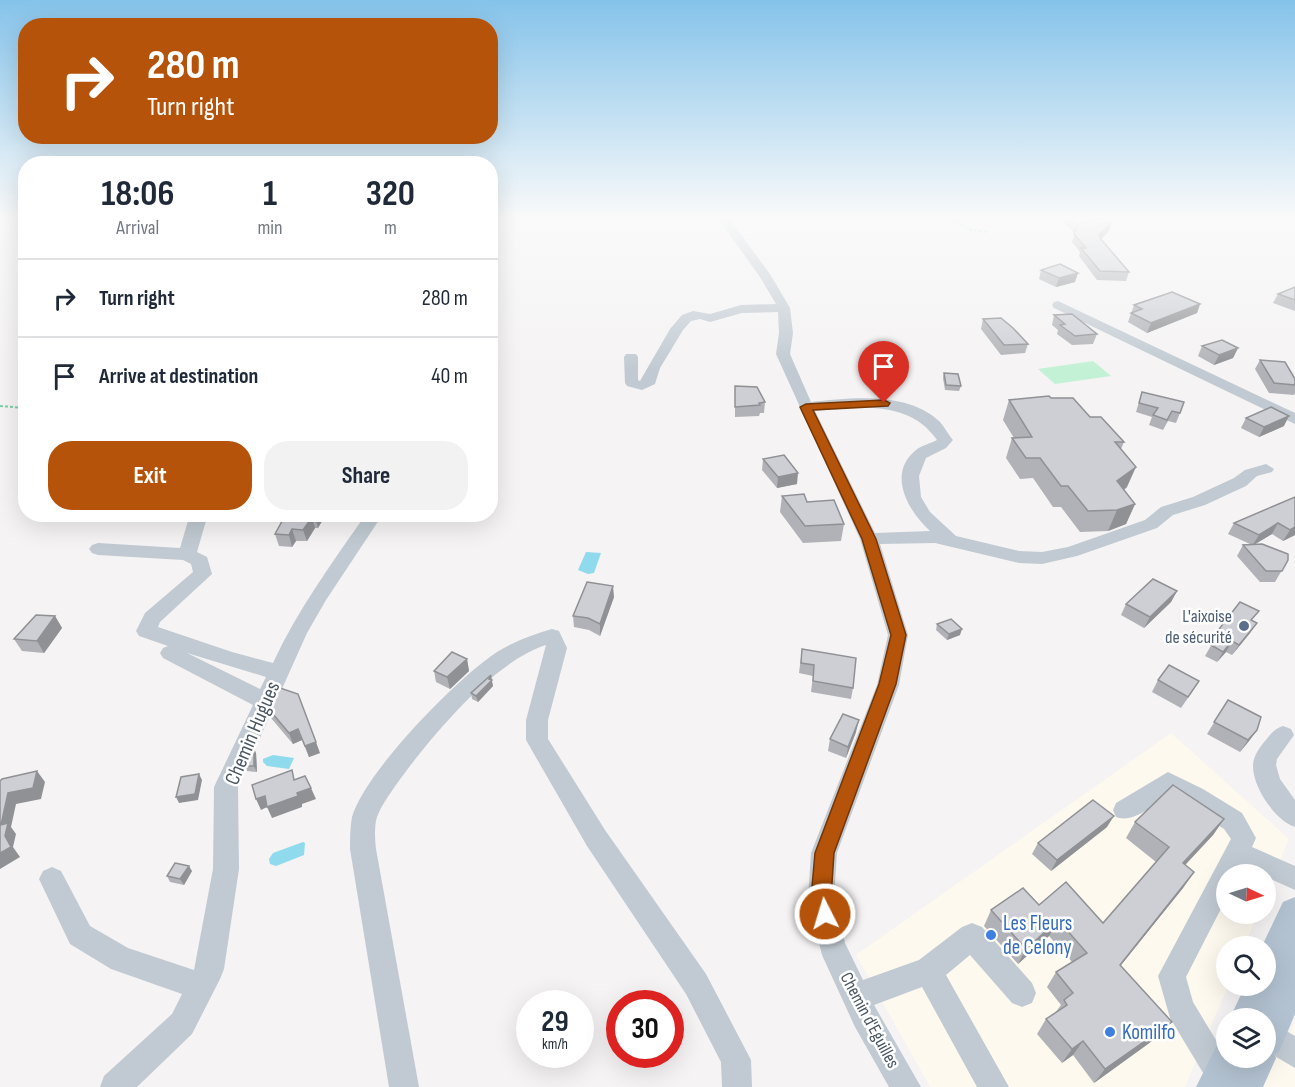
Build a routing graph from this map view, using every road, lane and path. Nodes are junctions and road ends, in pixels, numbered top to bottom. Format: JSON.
{"nodes":[{"id":1,"x":760,"y":268,"type":"edge"},
{"id":2,"x":1058,"y":305,"type":"dead end"},
{"id":3,"x":784,"y":308,"type":"junction"},
{"id":4,"x":631,"y":357,"type":"dead end"},
{"id":5,"x":0,"y":406,"type":"edge"},
{"id":6,"x":18,"y":407,"type":"edge"},
{"id":7,"x":806,"y":407,"type":"junction"},
{"id":8,"x":1295,"y":419,"type":"edge"},
{"id":9,"x":1266,"y":469,"type":"dead end"},
{"id":10,"x":197,"y":522,"type":"edge"},
{"id":11,"x":370,"y":522,"type":"edge"},
{"id":12,"x":869,"y":539,"type":"junction"},
{"id":13,"x":949,"y":539,"type":"junction"},
{"id":14,"x":98,"y":549,"type":"dead end"},
{"id":15,"x":187,"y":554,"type":"junction"},
{"id":16,"x":170,"y":653,"type":"dead end"},
{"id":17,"x":278,"y":672,"type":"junction"},
{"id":18,"x":265,"y":701,"type":"junction"},
{"id":19,"x":1283,"y":735,"type":"dead end"},
{"id":20,"x":1125,"y":810,"type":"dead end"},
{"id":21,"x":1295,"y":816,"type":"edge"},
{"id":22,"x":1237,"y":852,"type":"junction"},
{"id":23,"x":1295,"y":878,"type":"edge"},
{"id":24,"x":52,"y":879,"type":"dead end"},
{"id":25,"x":1295,"y":913,"type":"edge"},
{"id":26,"x":1276,"y":956,"type":"edge"},
{"id":27,"x":928,"y":971,"type":"junction"},
{"id":28,"x":1295,"y":971,"type":"edge"},
{"id":29,"x":201,"y":987,"type":"junction"},
{"id":30,"x":1022,"y":993,"type":"dead end"},
{"id":31,"x":856,"y":997,"type":"junction"},
{"id":32,"x":1276,"y":1018,"type":"edge"},
{"id":33,"x":1228,"y":1077,"type":"edge"},
{"id":34,"x":740,"y":1078,"type":"edge"},
{"id":35,"x":115,"y":1087,"type":"edge"},
{"id":36,"x":404,"y":1087,"type":"edge"},
{"id":37,"x":906,"y":1087,"type":"edge"},
{"id":38,"x":994,"y":1087,"type":"edge"}],
"edges":[{"from":1,"to":3,"type":"street","name":"Chemin d'Eguilles"},
{"from":2,"to":8,"type":"street"},
{"from":3,"to":4,"type":"street"},
{"from":3,"to":7,"type":"street","name":"Chemin d'Eguilles"},
{"from":5,"to":6,"type":"path"},
{"from":7,"to":12,"type":"street","name":"Chemin d'Eguilles"},
{"from":7,"to":13,"type":"street"},
{"from":9,"to":13,"type":"street"},
{"from":10,"to":15,"type":"street"},
{"from":11,"to":17,"type":"street","name":"Chemin Hugues"},
{"from":12,"to":13,"type":"street"},
{"from":12,"to":31,"type":"street","name":"Chemin d'Eguilles"},
{"from":14,"to":15,"type":"street"},
{"from":15,"to":17,"type":"street"},
{"from":16,"to":18,"type":"street"},
{"from":17,"to":18,"type":"street","name":"Chemin Hugues"},
{"from":18,"to":29,"type":"street","name":"Chemin Hugues"},
{"from":19,"to":21,"type":"street"},
{"from":20,"to":22,"type":"street"},
{"from":22,"to":23,"type":"street"},
{"from":22,"to":33,"type":"street"},
{"from":24,"to":29,"type":"street"},
{"from":25,"to":26,"type":"main road"},
{"from":27,"to":30,"type":"street"},
{"from":27,"to":31,"type":"street"},
{"from":27,"to":38,"type":"street"},
{"from":28,"to":32,"type":"main road"},
{"from":29,"to":35,"type":"street","name":"Chemin Hugues"},
{"from":31,"to":37,"type":"street","name":"Chemin d'Eguilles"},
{"from":34,"to":36,"type":"street"}]}
